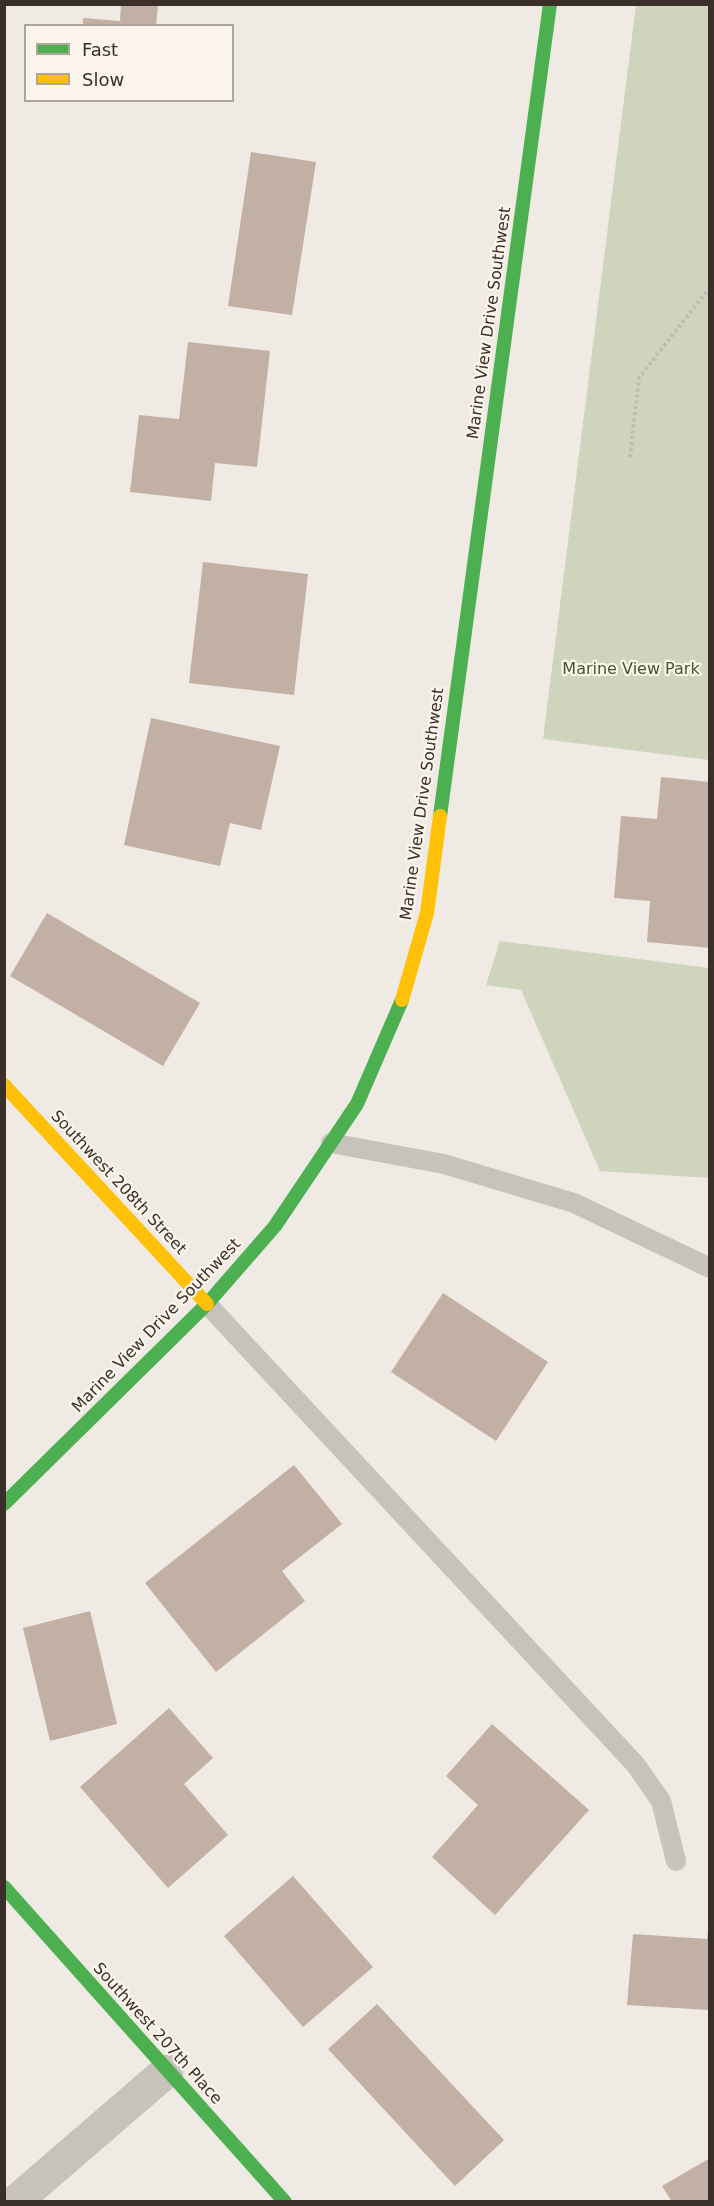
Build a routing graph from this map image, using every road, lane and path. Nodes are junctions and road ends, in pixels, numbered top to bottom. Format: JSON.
{"nodes":[{"id":1,"x":550,"y":4,"type":"edge"},
{"id":2,"x":710,"y":287,"type":"edge"},
{"id":3,"x":630,"y":457,"type":"dead end"},
{"id":4,"x":4,"y":1085,"type":"edge"},
{"id":5,"x":331,"y":1143,"type":"junction"},
{"id":6,"x":710,"y":1268,"type":"edge"},
{"id":7,"x":207,"y":1304,"type":"junction"},
{"id":8,"x":4,"y":1504,"type":"edge"},
{"id":9,"x":676,"y":1861,"type":"dead end"},
{"id":10,"x":4,"y":1887,"type":"edge"},
{"id":11,"x":167,"y":2071,"type":"junction"},
{"id":12,"x":15,"y":2202,"type":"edge"},
{"id":13,"x":285,"y":2202,"type":"edge"}],
"edges":[{"from":1,"to":5,"type":"street","name":"Marine View Drive Southwest"},
{"from":2,"to":3,"type":"path"},
{"from":4,"to":7,"type":"street","name":"Southwest 208th Street"},
{"from":5,"to":6,"type":"lane"},
{"from":5,"to":7,"type":"street","name":"Marine View Drive Southwest"},
{"from":7,"to":8,"type":"street","name":"Marine View Drive Southwest"},
{"from":7,"to":9,"type":"lane"},
{"from":10,"to":11,"type":"street","name":"Southwest 207th Place"},
{"from":11,"to":12,"type":"street"},
{"from":11,"to":13,"type":"street","name":"Southwest 207th Place"}]}
